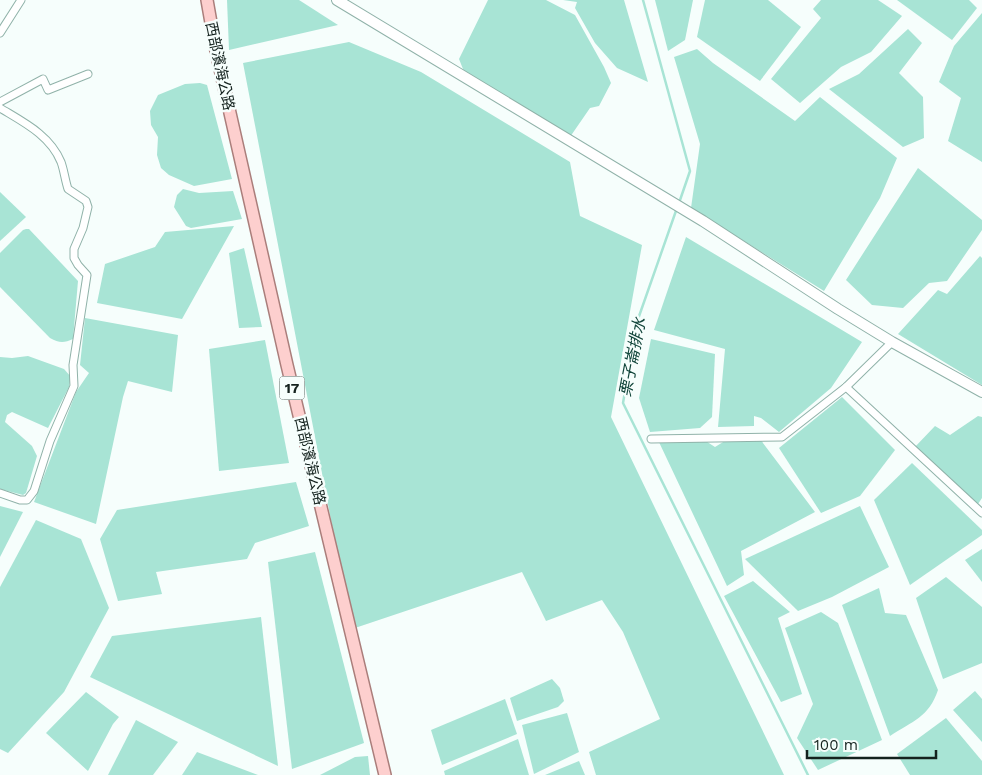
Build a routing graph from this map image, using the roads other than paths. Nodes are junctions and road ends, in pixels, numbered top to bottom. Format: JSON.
{"nodes":[{"id":1,"x":21,"y":0,"type":"edge"},
{"id":2,"x":207,"y":0,"type":"edge"},
{"id":3,"x":337,"y":0,"type":"edge"},
{"id":4,"x":0,"y":33,"type":"edge"},
{"id":5,"x":88,"y":74,"type":"dead end"},
{"id":6,"x":0,"y":102,"type":"edge"},
{"id":7,"x":0,"y":108,"type":"edge"},
{"id":8,"x":892,"y":342,"type":"junction"},
{"id":9,"x":846,"y":387,"type":"junction"},
{"id":10,"x":982,"y":392,"type":"edge"},
{"id":11,"x":651,"y":439,"type":"dead end"},
{"id":12,"x":0,"y":493,"type":"edge"},
{"id":13,"x":982,"y":513,"type":"edge"},
{"id":14,"x":385,"y":775,"type":"edge"}],
"edges":[{"from":1,"to":4,"type":"street"},
{"from":2,"to":14,"type":"main road","name":"西部濱海公路","number":"17"},
{"from":3,"to":8,"type":"main road"},
{"from":5,"to":6,"type":"street"},
{"from":7,"to":12,"type":"street"},
{"from":8,"to":9,"type":"street"},
{"from":8,"to":10,"type":"main road"},
{"from":9,"to":11,"type":"street"},
{"from":9,"to":13,"type":"street"}]}
